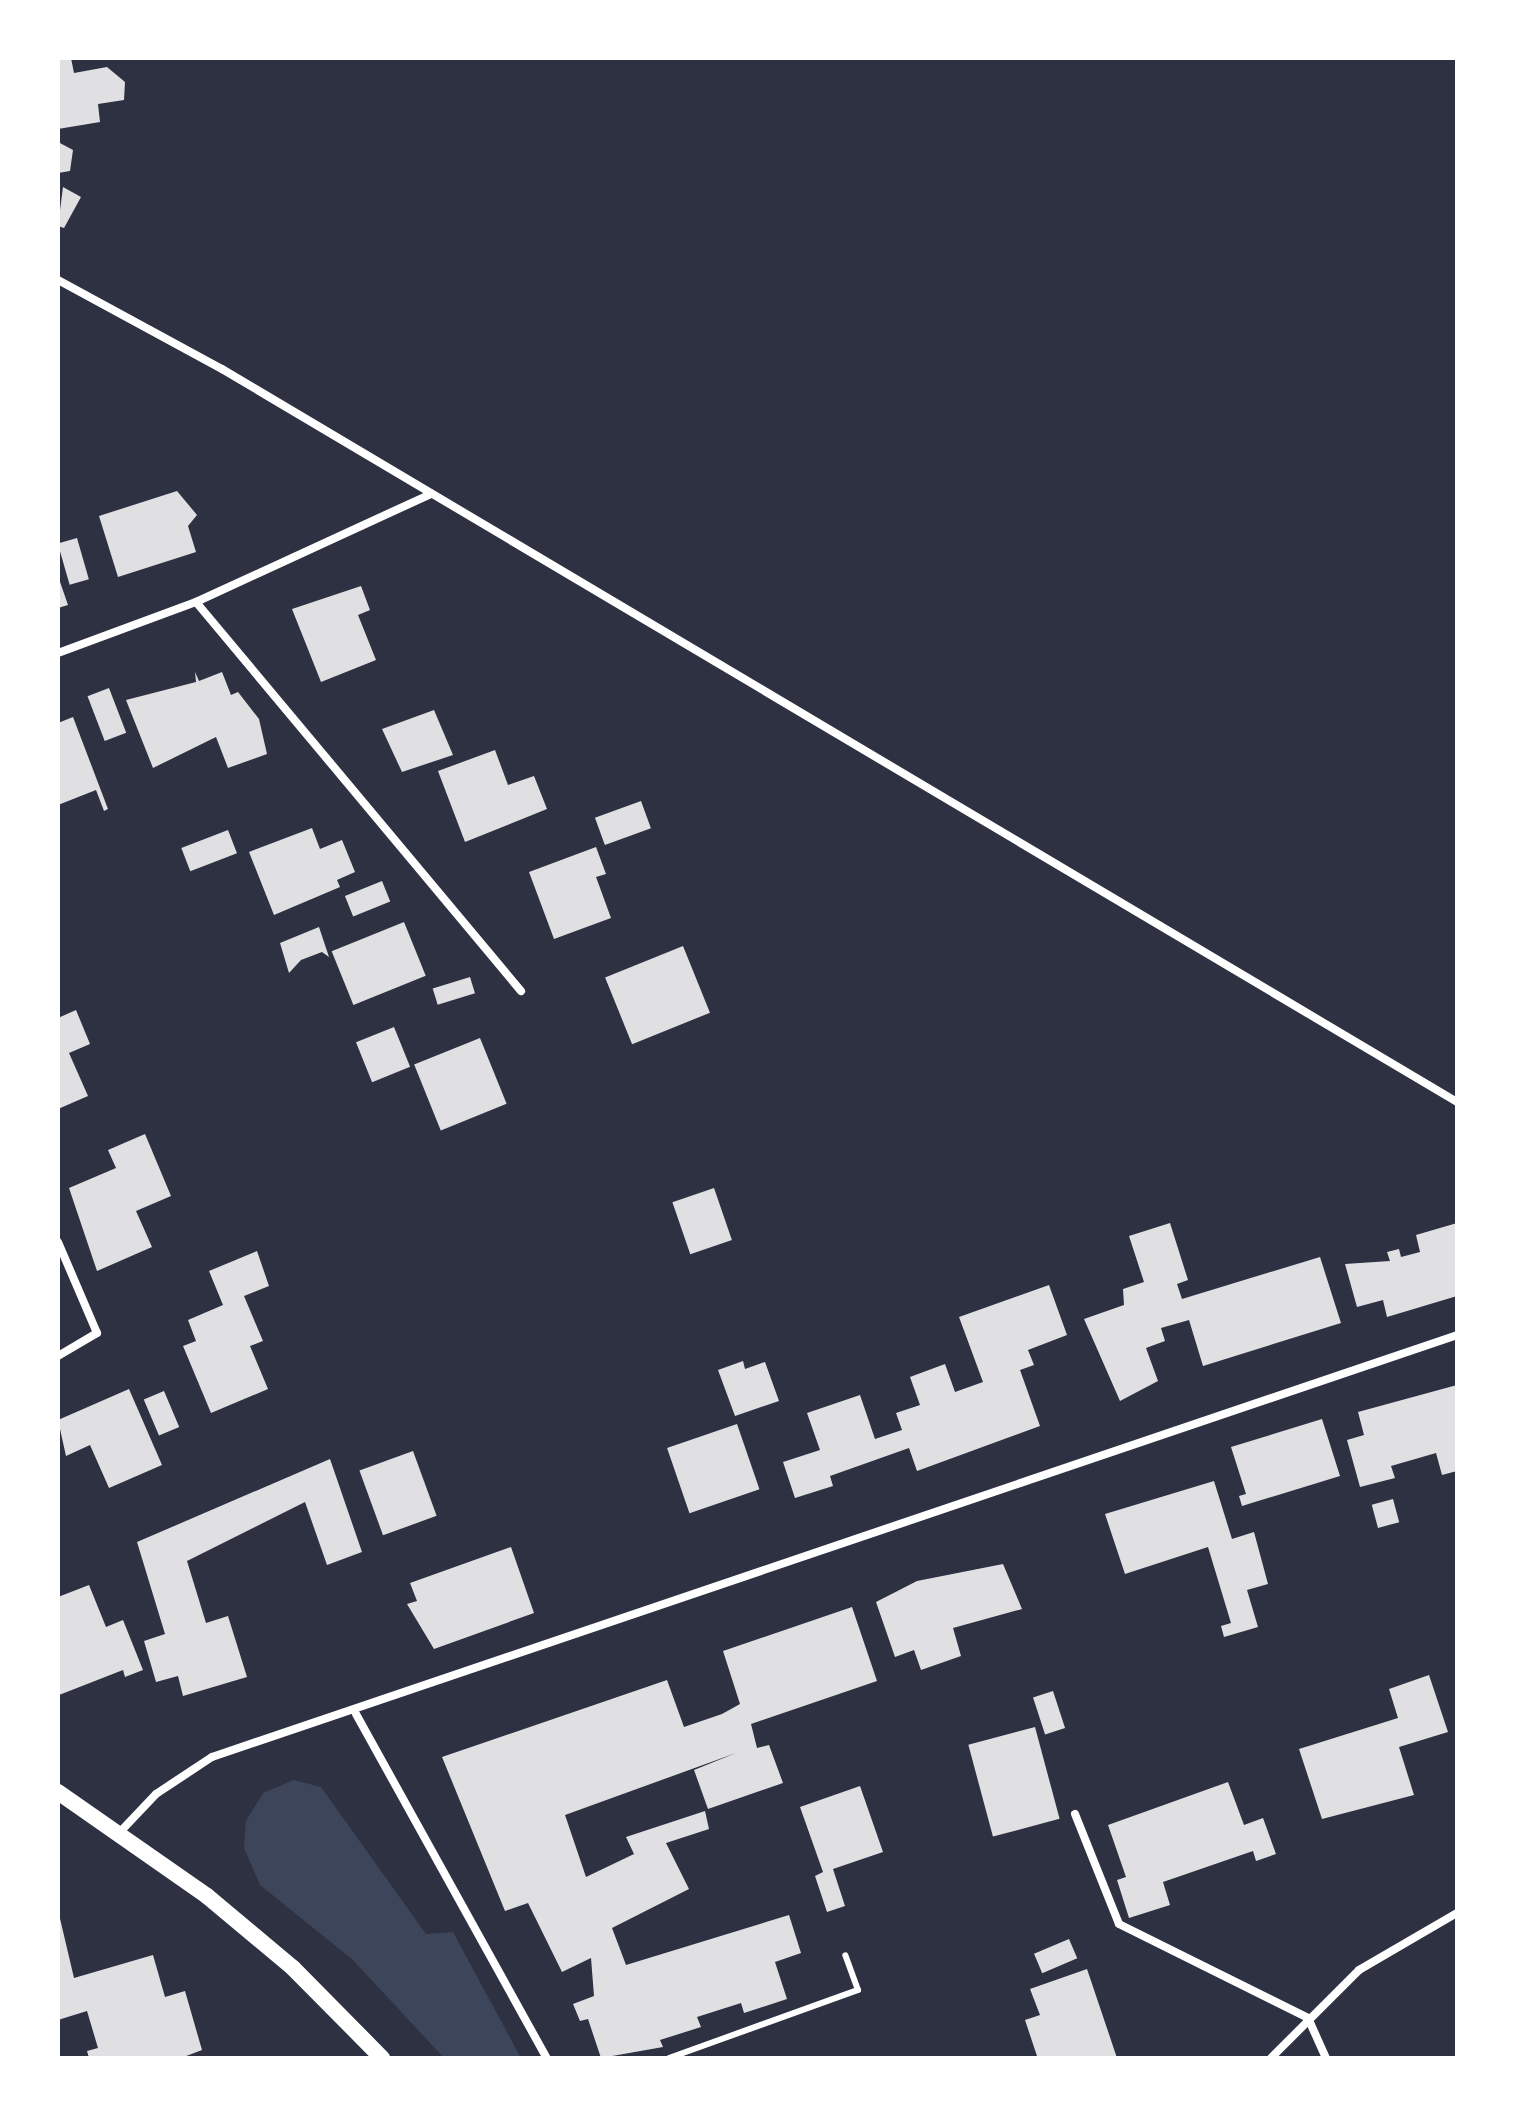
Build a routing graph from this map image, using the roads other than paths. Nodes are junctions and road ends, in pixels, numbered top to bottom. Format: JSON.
{"nodes":[{"id":1,"x":58,"y":280,"type":"edge"},
{"id":2,"x":431,"y":494,"type":"junction"},
{"id":3,"x":196,"y":602,"type":"junction"},
{"id":4,"x":58,"y":653,"type":"edge"},
{"id":5,"x":521,"y":991,"type":"dead end"},
{"id":6,"x":1457,"y":1102,"type":"edge"},
{"id":7,"x":58,"y":1242,"type":"edge"},
{"id":8,"x":1457,"y":1335,"type":"edge"},
{"id":9,"x":58,"y":1356,"type":"edge"},
{"id":10,"x":356,"y":1714,"type":"junction"},
{"id":11,"x":58,"y":1792,"type":"edge"},
{"id":12,"x":1075,"y":1814,"type":"dead end"},
{"id":13,"x":120,"y":1832,"type":"junction"},
{"id":14,"x":1457,"y":1913,"type":"edge"},
{"id":15,"x":845,"y":1955,"type":"dead end"},
{"id":16,"x":1308,"y":2018,"type":"junction"},
{"id":17,"x":382,"y":2058,"type":"edge"},
{"id":18,"x":547,"y":2058,"type":"edge"},
{"id":19,"x":669,"y":2058,"type":"edge"},
{"id":20,"x":1271,"y":2058,"type":"edge"},
{"id":21,"x":1326,"y":2058,"type":"edge"}],
"edges":[{"from":1,"to":2,"type":"street"},
{"from":2,"to":3,"type":"street"},
{"from":2,"to":6,"type":"street"},
{"from":3,"to":4,"type":"street"},
{"from":3,"to":5,"type":"street"},
{"from":7,"to":9,"type":"street"},
{"from":8,"to":10,"type":"street"},
{"from":10,"to":13,"type":"street"},
{"from":10,"to":18,"type":"street"},
{"from":11,"to":13,"type":"main road"},
{"from":12,"to":16,"type":"street"},
{"from":13,"to":17,"type":"main road"},
{"from":14,"to":16,"type":"street"},
{"from":15,"to":19,"type":"lane"},
{"from":16,"to":20,"type":"street"},
{"from":16,"to":21,"type":"street"}]}
